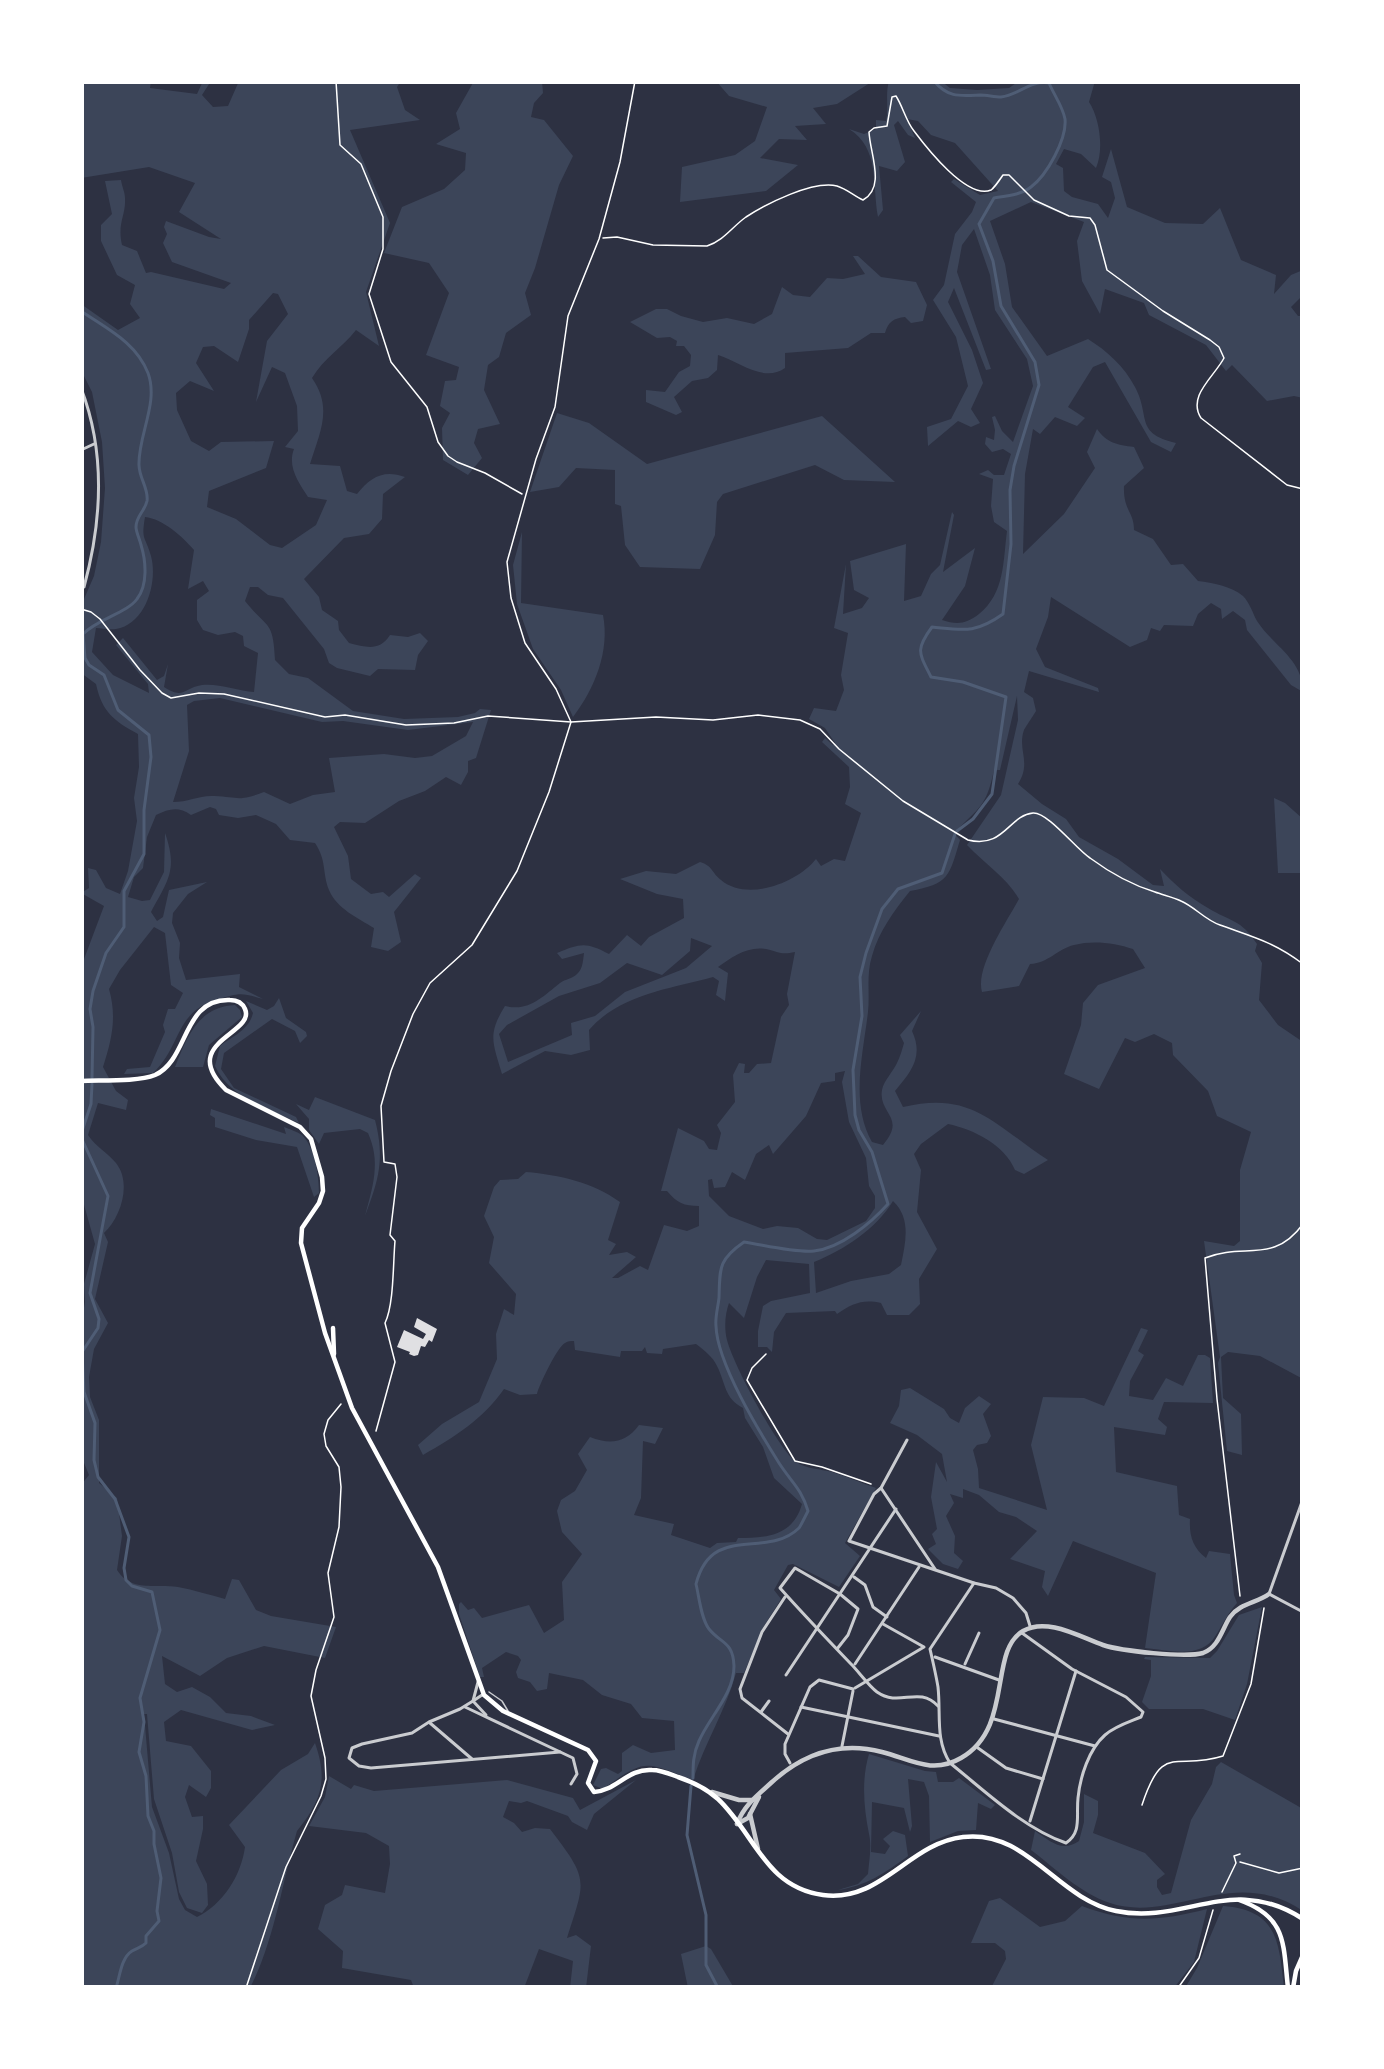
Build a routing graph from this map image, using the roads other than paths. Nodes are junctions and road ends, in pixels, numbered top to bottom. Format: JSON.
{"nodes":[{"id":1,"x":81,"y":388,"type":"edge"},
{"id":2,"x":88,"y":408,"type":"junction"},
{"id":3,"x":81,"y":412,"type":"edge"},
{"id":4,"x":95,"y":443,"type":"junction"},
{"id":5,"x":81,"y":450,"type":"edge"},
{"id":6,"x":83,"y":587,"type":"edge"},
{"id":7,"x":81,"y":1081,"type":"edge"},
{"id":8,"x":333,"y":1328,"type":"dead end"},
{"id":9,"x":334,"y":1360,"type":"junction"},
{"id":10,"x":907,"y":1439,"type":"dead end"},
{"id":11,"x":881,"y":1488,"type":"junction"},
{"id":12,"x":1303,"y":1499,"type":"edge"},
{"id":13,"x":896,"y":1510,"type":"junction"},
{"id":14,"x":870,"y":1549,"type":"junction"},
{"id":15,"x":920,"y":1565,"type":"junction"},
{"id":16,"x":936,"y":1570,"type":"junction"},
{"id":17,"x":852,"y":1576,"type":"junction"},
{"id":18,"x":974,"y":1583,"type":"junction"},
{"id":19,"x":840,"y":1594,"type":"junction"},
{"id":20,"x":786,"y":1595,"type":"junction"},
{"id":21,"x":1266,"y":1596,"type":"junction"},
{"id":22,"x":1303,"y":1612,"type":"edge"},
{"id":23,"x":887,"y":1617,"type":"junction"},
{"id":24,"x":883,"y":1624,"type":"junction"},
{"id":25,"x":817,"y":1628,"type":"junction"},
{"id":26,"x":1031,"y":1628,"type":"junction"},
{"id":27,"x":1021,"y":1632,"type":"junction"},
{"id":28,"x":979,"y":1634,"type":"dead end"},
{"id":29,"x":837,"y":1649,"type":"junction"},
{"id":30,"x":928,"y":1651,"type":"junction"},
{"id":31,"x":854,"y":1666,"type":"junction"},
{"id":32,"x":964,"y":1667,"type":"junction"},
{"id":33,"x":1076,"y":1671,"type":"junction"},
{"id":34,"x":786,"y":1675,"type":"dead end"},
{"id":35,"x":866,"y":1680,"type":"junction"},
{"id":36,"x":1001,"y":1681,"type":"junction"},
{"id":37,"x":478,"y":1682,"type":"junction"},
{"id":38,"x":853,"y":1689,"type":"junction"},
{"id":39,"x":483,"y":1693,"type":"junction"},
{"id":40,"x":472,"y":1701,"type":"junction"},
{"id":41,"x":769,"y":1701,"type":"dead end"},
{"id":42,"x":463,"y":1706,"type":"junction"},
{"id":43,"x":494,"y":1706,"type":"junction"},
{"id":44,"x":801,"y":1707,"type":"junction"},
{"id":45,"x":939,"y":1707,"type":"junction"},
{"id":46,"x":484,"y":1713,"type":"junction"},
{"id":47,"x":760,"y":1714,"type":"junction"},
{"id":48,"x":510,"y":1715,"type":"junction"},
{"id":49,"x":848,"y":1717,"type":"junction"},
{"id":50,"x":994,"y":1719,"type":"junction"},
{"id":51,"x":429,"y":1722,"type":"junction"},
{"id":52,"x":788,"y":1734,"type":"junction"},
{"id":53,"x":939,"y":1736,"type":"junction"},
{"id":54,"x":1057,"y":1736,"type":"junction"},
{"id":55,"x":842,"y":1747,"type":"junction"},
{"id":56,"x":976,"y":1747,"type":"junction"},
{"id":57,"x":1095,"y":1747,"type":"junction"},
{"id":58,"x":560,"y":1752,"type":"junction"},
{"id":59,"x":472,"y":1760,"type":"junction"},
{"id":60,"x":950,"y":1763,"type":"junction"},
{"id":61,"x":791,"y":1765,"type":"junction"},
{"id":62,"x":1043,"y":1779,"type":"junction"},
{"id":63,"x":571,"y":1784,"type":"dead end"},
{"id":64,"x":708,"y":1791,"type":"junction"},
{"id":65,"x":761,"y":1792,"type":"junction"},
{"id":66,"x":753,"y":1800,"type":"junction"},
{"id":67,"x":750,"y":1814,"type":"junction"},
{"id":68,"x":1030,"y":1822,"type":"junction"},
{"id":69,"x":737,"y":1824,"type":"junction"},
{"id":70,"x":765,"y":1863,"type":"junction"},
{"id":71,"x":1234,"y":1898,"type":"junction"},
{"id":72,"x":1303,"y":1918,"type":"edge"},
{"id":73,"x":1285,"y":1954,"type":"junction"},
{"id":74,"x":1302,"y":1958,"type":"edge"},
{"id":75,"x":1291,"y":1988,"type":"edge"}],
"edges":[{"from":1,"to":2,"type":"street"},
{"from":2,"to":3,"type":"street"},
{"from":2,"to":4,"type":"street"},
{"from":4,"to":5,"type":"street"},
{"from":4,"to":6,"type":"street"},
{"from":7,"to":9,"type":"main road"},
{"from":8,"to":9,"type":"main road"},
{"from":9,"to":37,"type":"main road"},
{"from":10,"to":11,"type":"street"},
{"from":11,"to":13,"type":"street"},
{"from":11,"to":14,"type":"street"},
{"from":12,"to":21,"type":"street"},
{"from":13,"to":14,"type":"street"},
{"from":13,"to":16,"type":"street"},
{"from":14,"to":15,"type":"street"},
{"from":14,"to":17,"type":"street"},
{"from":15,"to":16,"type":"street"},
{"from":15,"to":23,"type":"street"},
{"from":16,"to":18,"type":"street"},
{"from":17,"to":19,"type":"street"},
{"from":17,"to":23,"type":"street"},
{"from":18,"to":26,"type":"street"},
{"from":18,"to":30,"type":"street"},
{"from":19,"to":20,"type":"street"},
{"from":19,"to":25,"type":"street"},
{"from":19,"to":29,"type":"street"},
{"from":20,"to":25,"type":"street"},
{"from":20,"to":47,"type":"street"},
{"from":21,"to":22,"type":"street"},
{"from":21,"to":26,"type":"street"},
{"from":23,"to":24,"type":"street"},
{"from":24,"to":30,"type":"street"},
{"from":24,"to":31,"type":"street"},
{"from":25,"to":29,"type":"street"},
{"from":25,"to":34,"type":"street"},
{"from":26,"to":27,"type":"street"},
{"from":27,"to":33,"type":"street"},
{"from":27,"to":36,"type":"street"},
{"from":28,"to":32,"type":"street"},
{"from":29,"to":31,"type":"street"},
{"from":30,"to":32,"type":"street"},
{"from":30,"to":35,"type":"street"},
{"from":30,"to":45,"type":"street"},
{"from":31,"to":35,"type":"street"},
{"from":32,"to":36,"type":"street"},
{"from":33,"to":54,"type":"street"},
{"from":33,"to":57,"type":"street"},
{"from":35,"to":38,"type":"street"},
{"from":35,"to":45,"type":"street"},
{"from":36,"to":50,"type":"street"},
{"from":37,"to":39,"type":"main road"},
{"from":37,"to":40,"type":"street"},
{"from":38,"to":44,"type":"street"},
{"from":38,"to":49,"type":"street"},
{"from":39,"to":40,"type":"street"},
{"from":39,"to":43,"type":"main road"},
{"from":39,"to":48,"type":"lane"},
{"from":40,"to":42,"type":"street"},
{"from":40,"to":46,"type":"street"},
{"from":41,"to":47,"type":"street"},
{"from":42,"to":46,"type":"street"},
{"from":42,"to":51,"type":"street"},
{"from":43,"to":46,"type":"street"},
{"from":43,"to":48,"type":"main road"},
{"from":44,"to":49,"type":"street"},
{"from":44,"to":52,"type":"street"},
{"from":45,"to":53,"type":"street"},
{"from":46,"to":58,"type":"street"},
{"from":47,"to":52,"type":"street"},
{"from":48,"to":64,"type":"main road"},
{"from":49,"to":53,"type":"street"},
{"from":49,"to":55,"type":"street"},
{"from":50,"to":54,"type":"street"},
{"from":50,"to":56,"type":"street"},
{"from":51,"to":59,"type":"street"},
{"from":51,"to":59,"type":"street"},
{"from":52,"to":61,"type":"street"},
{"from":53,"to":60,"type":"street"},
{"from":54,"to":57,"type":"street"},
{"from":54,"to":62,"type":"street"},
{"from":55,"to":60,"type":"street"},
{"from":55,"to":61,"type":"street"},
{"from":56,"to":60,"type":"street"},
{"from":56,"to":62,"type":"street"},
{"from":57,"to":68,"type":"street"},
{"from":58,"to":59,"type":"street"},
{"from":58,"to":63,"type":"street"},
{"from":60,"to":68,"type":"street"},
{"from":61,"to":65,"type":"street"},
{"from":62,"to":68,"type":"street"},
{"from":64,"to":66,"type":"street"},
{"from":64,"to":69,"type":"main road"},
{"from":65,"to":66,"type":"street"},
{"from":65,"to":67,"type":"street"},
{"from":66,"to":69,"type":"street"},
{"from":67,"to":69,"type":"street"},
{"from":67,"to":70,"type":"street"},
{"from":69,"to":70,"type":"main road"},
{"from":70,"to":71,"type":"main road"},
{"from":71,"to":72,"type":"main road"},
{"from":71,"to":73,"type":"main road"},
{"from":73,"to":74,"type":"main road"},
{"from":73,"to":75,"type":"main road"},
{"from":74,"to":75,"type":"main road"}]}
